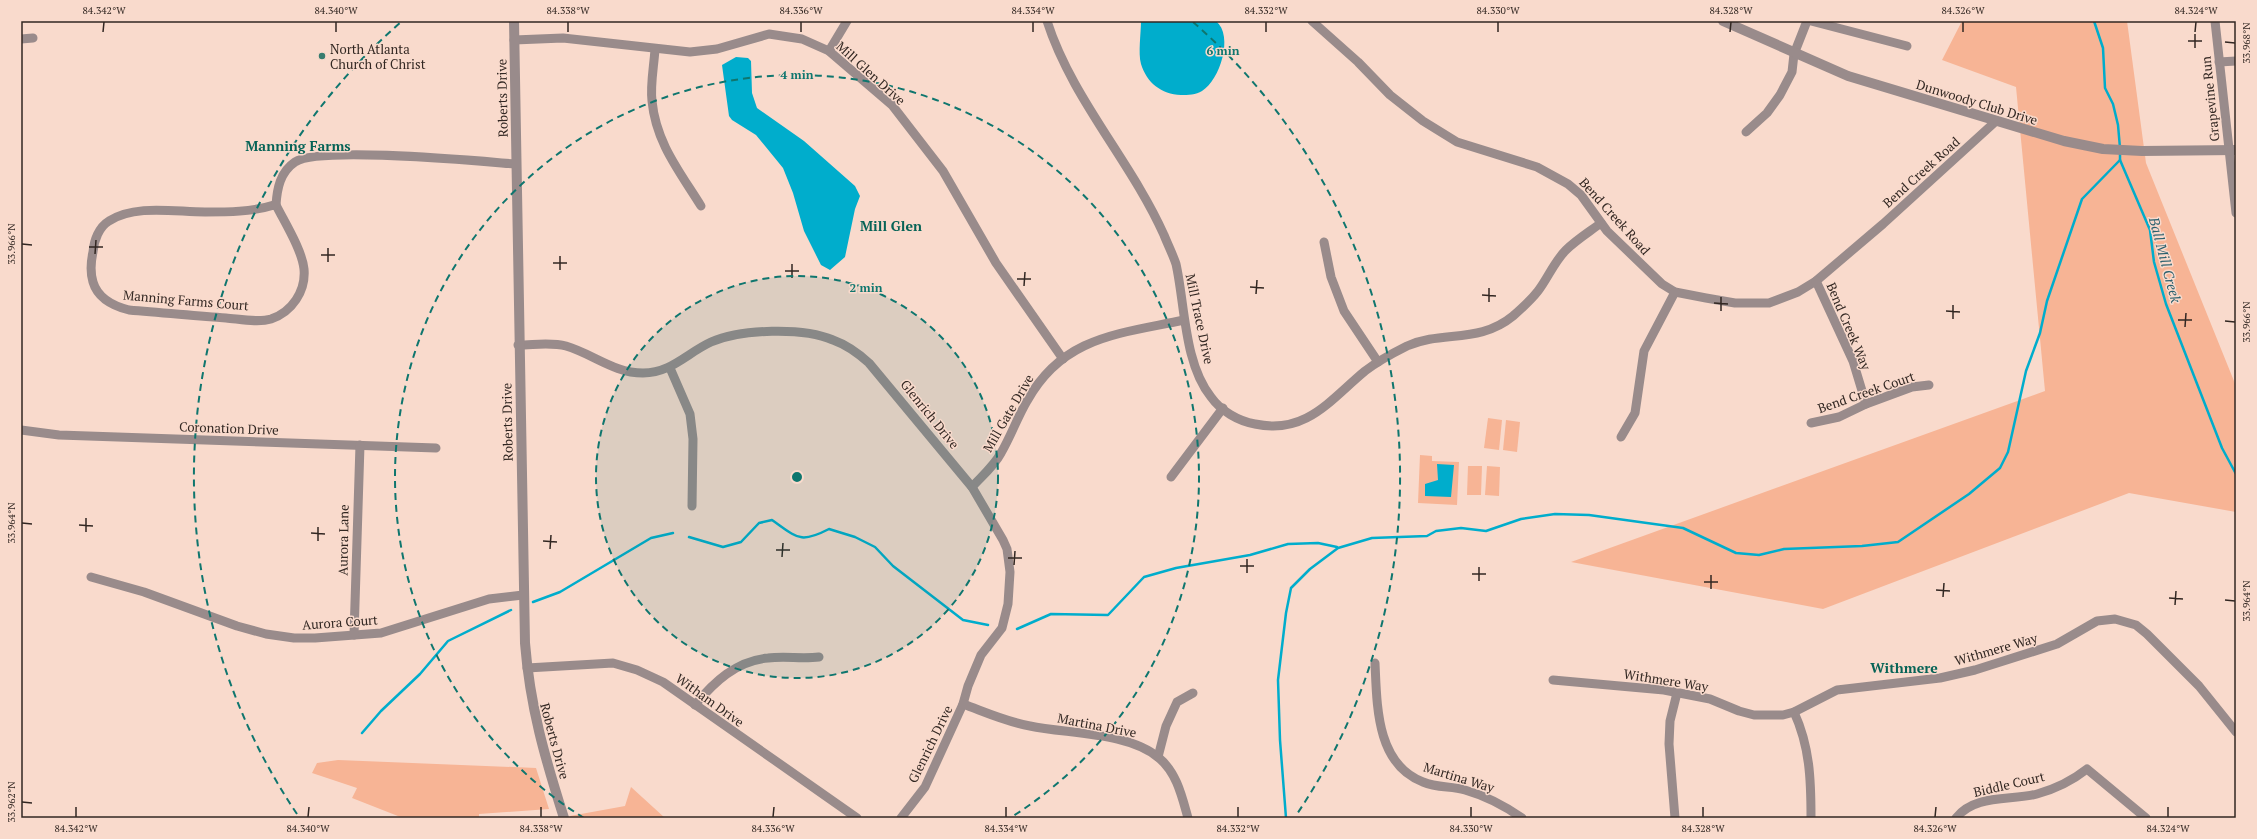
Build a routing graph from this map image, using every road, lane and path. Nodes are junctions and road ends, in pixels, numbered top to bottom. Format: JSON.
{"nodes":[{"id":1,"x":514,"y":21,"type":"edge"},
{"id":2,"x":847,"y":21,"type":"edge"},
{"id":3,"x":1047,"y":21,"type":"edge"},
{"id":4,"x":1312,"y":21,"type":"edge"},
{"id":5,"x":1722,"y":21,"type":"edge"},
{"id":6,"x":1807,"y":21,"type":"edge"},
{"id":7,"x":1811,"y":21,"type":"edge"},
{"id":8,"x":2215,"y":21,"type":"edge"},
{"id":9,"x":33,"y":38,"type":"dead end"},
{"id":10,"x":21,"y":39,"type":"edge"},
{"id":11,"x":514,"y":40,"type":"junction"},
{"id":12,"x":1907,"y":46,"type":"dead end"},
{"id":13,"x":655,"y":49,"type":"junction"},
{"id":14,"x":829,"y":51,"type":"junction"},
{"id":15,"x":1794,"y":54,"type":"junction"},
{"id":16,"x":2236,"y":61,"type":"edge"},
{"id":17,"x":2219,"y":62,"type":"junction"},
{"id":18,"x":1995,"y":122,"type":"junction"},
{"id":19,"x":1746,"y":132,"type":"dead end"},
{"id":20,"x":2232,"y":150,"type":"edge"},
{"id":21,"x":515,"y":164,"type":"junction"},
{"id":22,"x":276,"y":205,"type":"junction"},
{"id":23,"x":701,"y":206,"type":"dead end"},
{"id":24,"x":2236,"y":213,"type":"edge"},
{"id":25,"x":1601,"y":223,"type":"junction"},
{"id":26,"x":1324,"y":242,"type":"dead end"},
{"id":27,"x":1816,"y":281,"type":"junction"},
{"id":28,"x":1674,"y":292,"type":"junction"},
{"id":29,"x":1184,"y":320,"type":"junction"},
{"id":30,"x":518,"y":345,"type":"junction"},
{"id":31,"x":1063,"y":359,"type":"junction"},
{"id":32,"x":1378,"y":362,"type":"junction"},
{"id":33,"x":670,"y":368,"type":"junction"},
{"id":34,"x":1929,"y":385,"type":"dead end"},
{"id":35,"x":1866,"y":404,"type":"junction"},
{"id":36,"x":1223,"y":408,"type":"junction"},
{"id":37,"x":1811,"y":424,"type":"dead end"},
{"id":38,"x":21,"y":430,"type":"edge"},
{"id":39,"x":1621,"y":438,"type":"dead end"},
{"id":40,"x":360,"y":445,"type":"junction"},
{"id":41,"x":436,"y":448,"type":"dead end"},
{"id":42,"x":1171,"y":477,"type":"dead end"},
{"id":43,"x":972,"y":488,"type":"junction"},
{"id":44,"x":692,"y":506,"type":"dead end"},
{"id":45,"x":91,"y":577,"type":"dead end"},
{"id":46,"x":523,"y":595,"type":"junction"},
{"id":47,"x":354,"y":635,"type":"junction"},
{"id":48,"x":820,"y":657,"type":"dead end"},
{"id":49,"x":1375,"y":663,"type":"dead end"},
{"id":50,"x":527,"y":668,"type":"junction"},
{"id":51,"x":1552,"y":680,"type":"dead end"},
{"id":52,"x":1193,"y":693,"type":"dead end"},
{"id":53,"x":1676,"y":693,"type":"junction"},
{"id":54,"x":963,"y":704,"type":"junction"},
{"id":55,"x":695,"y":705,"type":"junction"},
{"id":56,"x":1794,"y":712,"type":"junction"},
{"id":57,"x":2236,"y":732,"type":"edge"},
{"id":58,"x":1158,"y":757,"type":"junction"},
{"id":59,"x":564,"y":818,"type":"edge"},
{"id":60,"x":857,"y":818,"type":"edge"},
{"id":61,"x":901,"y":818,"type":"edge"},
{"id":62,"x":1188,"y":818,"type":"edge"},
{"id":63,"x":1522,"y":818,"type":"edge"},
{"id":64,"x":1675,"y":818,"type":"edge"},
{"id":65,"x":1811,"y":818,"type":"edge"},
{"id":66,"x":1956,"y":818,"type":"edge"},
{"id":67,"x":2146,"y":818,"type":"edge"}],
"edges":[{"from":1,"to":11,"type":"street","name":"Roberts Drive"},
{"from":2,"to":14,"type":"street"},
{"from":3,"to":29,"type":"street","name":"Mill Trace Drive"},
{"from":4,"to":25,"type":"street","name":"Bend Creek Road"},
{"from":5,"to":15,"type":"street","name":"Dunwoody Club Drive"},
{"from":6,"to":15,"type":"street"},
{"from":7,"to":12,"type":"street"},
{"from":8,"to":17,"type":"street","name":"Grapevine Run"},
{"from":9,"to":10,"type":"street"},
{"from":11,"to":13,"type":"street","name":"Mill Glen Drive"},
{"from":11,"to":21,"type":"street","name":"Roberts Drive"},
{"from":13,"to":14,"type":"street","name":"Mill Glen Drive"},
{"from":13,"to":23,"type":"street"},
{"from":14,"to":31,"type":"street","name":"Mill Glen Drive"},
{"from":15,"to":18,"type":"street","name":"Dunwoody Club Drive"},
{"from":15,"to":19,"type":"street"},
{"from":16,"to":17,"type":"street"},
{"from":17,"to":20,"type":"street","name":"Grapevine Run"},
{"from":18,"to":20,"type":"street","name":"Dunwoody Club Drive"},
{"from":18,"to":27,"type":"street","name":"Bend Creek Road"},
{"from":20,"to":24,"type":"street","name":"Grapevine Run"},
{"from":21,"to":22,"type":"street"},
{"from":21,"to":30,"type":"street","name":"Roberts Drive"},
{"from":22,"to":22,"type":"street","name":"Manning Farms Court"},
{"from":25,"to":28,"type":"street","name":"Bend Creek Road"},
{"from":25,"to":32,"type":"street","name":"Mill Trace Drive"},
{"from":26,"to":32,"type":"street"},
{"from":27,"to":28,"type":"street","name":"Bend Creek Road"},
{"from":27,"to":35,"type":"street","name":"Bend Creek Way"},
{"from":28,"to":39,"type":"street"},
{"from":29,"to":31,"type":"street","name":"Mill Gate Drive"},
{"from":29,"to":36,"type":"street","name":"Mill Trace Drive"},
{"from":30,"to":33,"type":"street","name":"Glenrich Drive"},
{"from":30,"to":46,"type":"street","name":"Roberts Drive"},
{"from":31,"to":43,"type":"street","name":"Mill Gate Drive"},
{"from":32,"to":36,"type":"street","name":"Mill Trace Drive"},
{"from":33,"to":43,"type":"street","name":"Glenrich Drive"},
{"from":33,"to":44,"type":"street"},
{"from":34,"to":35,"type":"street","name":"Bend Creek Court"},
{"from":35,"to":37,"type":"street","name":"Bend Creek Court"},
{"from":36,"to":42,"type":"street"},
{"from":38,"to":40,"type":"street","name":"Coronation Drive"},
{"from":40,"to":41,"type":"street","name":"Coronation Drive"},
{"from":40,"to":47,"type":"street","name":"Aurora Lane"},
{"from":43,"to":54,"type":"street","name":"Glenrich Drive"},
{"from":45,"to":47,"type":"street","name":"Aurora Court"},
{"from":46,"to":47,"type":"street","name":"Aurora Court"},
{"from":46,"to":50,"type":"street","name":"Roberts Drive"},
{"from":48,"to":55,"type":"street"},
{"from":49,"to":63,"type":"street","name":"Martina Way"},
{"from":50,"to":55,"type":"street","name":"Witham Drive"},
{"from":50,"to":59,"type":"street","name":"Roberts Drive"},
{"from":51,"to":53,"type":"street","name":"Withmere Way"},
{"from":52,"to":58,"type":"street"},
{"from":53,"to":56,"type":"street","name":"Withmere Way"},
{"from":53,"to":64,"type":"street"},
{"from":54,"to":58,"type":"street","name":"Martina Drive"},
{"from":54,"to":61,"type":"street","name":"Glenrich Drive"},
{"from":55,"to":60,"type":"street","name":"Witham Drive"},
{"from":56,"to":57,"type":"street","name":"Withmere Way"},
{"from":56,"to":65,"type":"street"},
{"from":58,"to":62,"type":"street","name":"Martina Drive"},
{"from":66,"to":67,"type":"street","name":"Biddle Court"}]}
